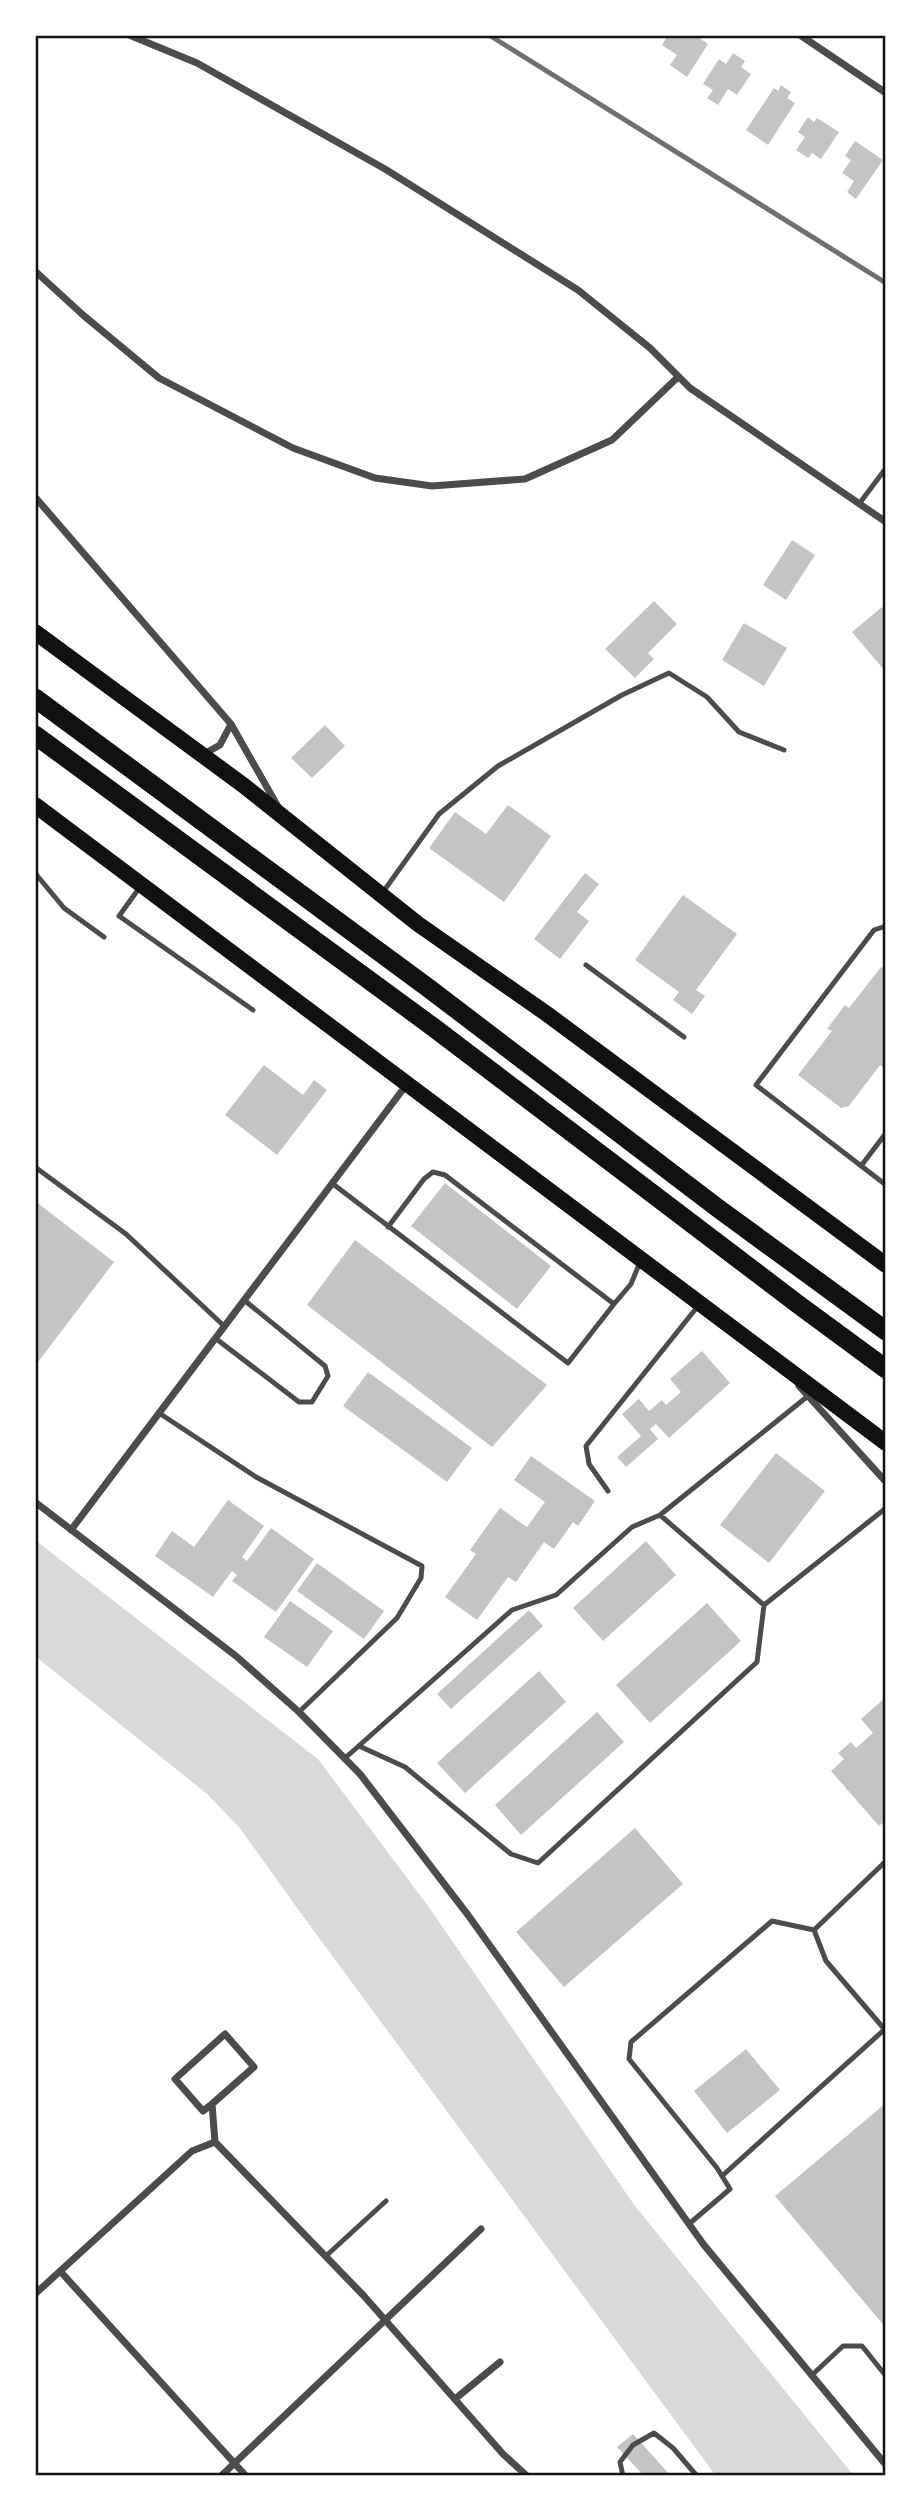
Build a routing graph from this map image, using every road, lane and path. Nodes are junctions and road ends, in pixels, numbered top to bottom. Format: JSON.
{"nodes":[{"id":1,"x":129,"y":35,"type":"edge"},
{"id":2,"x":800,"y":35,"type":"edge"},
{"id":3,"x":886,"y":93,"type":"edge"},
{"id":4,"x":35,"y":271,"type":"edge"},
{"id":5,"x":678,"y":377,"type":"junction"},
{"id":6,"x":886,"y":468,"type":"edge"},
{"id":7,"x":35,"y":497,"type":"edge"},
{"id":8,"x":859,"y":504,"type":"junction"},
{"id":9,"x":886,"y":522,"type":"edge"},
{"id":10,"x":35,"y":632,"type":"edge"},
{"id":11,"x":35,"y":698,"type":"edge"},
{"id":12,"x":232,"y":724,"type":"junction"},
{"id":13,"x":35,"y":735,"type":"edge"},
{"id":14,"x":784,"y":750,"type":"dead end"},
{"id":15,"x":201,"y":755,"type":"junction"},
{"id":16,"x":35,"y":805,"type":"edge"},
{"id":17,"x":284,"y":817,"type":"junction"},
{"id":18,"x":35,"y":873,"type":"edge"},
{"id":19,"x":142,"y":885,"type":"junction"},
{"id":20,"x":381,"y":894,"type":"junction"},
{"id":21,"x":886,"y":926,"type":"edge"},
{"id":22,"x":104,"y":937,"type":"dead end"},
{"id":23,"x":586,"y":965,"type":"dead end"},
{"id":24,"x":253,"y":1010,"type":"dead end"},
{"id":25,"x":684,"y":1037,"type":"dead end"},
{"id":26,"x":407,"y":1084,"type":"junction"},
{"id":27,"x":886,"y":1133,"type":"edge"},
{"id":28,"x":862,"y":1166,"type":"junction"},
{"id":29,"x":35,"y":1167,"type":"edge"},
{"id":30,"x":333,"y":1184,"type":"junction"},
{"id":31,"x":886,"y":1185,"type":"edge"},
{"id":32,"x":387,"y":1227,"type":"junction"},
{"id":33,"x":641,"y":1259,"type":"junction"},
{"id":34,"x":885,"y":1263,"type":"edge"},
{"id":35,"x":244,"y":1300,"type":"junction"},
{"id":36,"x":614,"y":1304,"type":"junction"},
{"id":37,"x":700,"y":1304,"type":"junction"},
{"id":38,"x":224,"y":1326,"type":"junction"},
{"id":39,"x":886,"y":1331,"type":"edge"},
{"id":40,"x":215,"y":1338,"type":"junction"},
{"id":41,"x":779,"y":1364,"type":"junction"},
{"id":42,"x":886,"y":1369,"type":"edge"},
{"id":43,"x":808,"y":1396,"type":"junction"},
{"id":44,"x":159,"y":1413,"type":"junction"},
{"id":45,"x":886,"y":1443,"type":"edge"},
{"id":46,"x":886,"y":1482,"type":"edge"},
{"id":47,"x":608,"y":1491,"type":"dead end"},
{"id":48,"x":35,"y":1502,"type":"edge"},
{"id":49,"x":886,"y":1508,"type":"edge"},
{"id":50,"x":660,"y":1515,"type":"junction"},
{"id":51,"x":71,"y":1530,"type":"junction"},
{"id":52,"x":764,"y":1605,"type":"junction"},
{"id":53,"x":299,"y":1712,"type":"junction"},
{"id":54,"x":359,"y":1746,"type":"junction"},
{"id":55,"x":344,"y":1759,"type":"junction"},
{"id":56,"x":886,"y":1861,"type":"edge"},
{"id":57,"x":814,"y":1930,"type":"junction"},
{"id":58,"x":885,"y":2030,"type":"edge"},
{"id":59,"x":212,"y":2104,"type":"junction"},
{"id":60,"x":215,"y":2142,"type":"junction"},
{"id":61,"x":722,"y":2176,"type":"junction"},
{"id":62,"x":386,"y":2201,"type":"dead end"},
{"id":63,"x":690,"y":2224,"type":"junction"},
{"id":64,"x":481,"y":2229,"type":"dead end"},
{"id":65,"x":326,"y":2256,"type":"junction"},
{"id":66,"x":60,"y":2272,"type":"junction"},
{"id":67,"x":35,"y":2294,"type":"edge"},
{"id":68,"x":386,"y":2321,"type":"junction"},
{"id":69,"x":499,"y":2362,"type":"dead end"},
{"id":70,"x":812,"y":2375,"type":"junction"},
{"id":71,"x":886,"y":2376,"type":"edge"},
{"id":72,"x":454,"y":2399,"type":"junction"},
{"id":73,"x":234,"y":2464,"type":"junction"},
{"id":74,"x":886,"y":2465,"type":"edge"},
{"id":75,"x":221,"y":2476,"type":"edge"},
{"id":76,"x":246,"y":2476,"type":"edge"},
{"id":77,"x":527,"y":2476,"type":"edge"},
{"id":78,"x":623,"y":2476,"type":"edge"},
{"id":79,"x":697,"y":2476,"type":"edge"}],
"edges":[{"from":1,"to":5,"type":"street"},
{"from":2,"to":3,"type":"street"},
{"from":4,"to":5,"type":"street"},
{"from":5,"to":8,"type":"street"},
{"from":6,"to":8,"type":"lane"},
{"from":7,"to":12,"type":"street"},
{"from":8,"to":9,"type":"street"},
{"from":10,"to":15,"type":"main road"},
{"from":11,"to":39,"type":"highway"},
{"from":12,"to":15,"type":"street"},
{"from":12,"to":17,"type":"street"},
{"from":13,"to":42,"type":"highway"},
{"from":14,"to":20,"type":"lane"},
{"from":15,"to":17,"type":"main road"},
{"from":16,"to":19,"type":"main road"},
{"from":17,"to":20,"type":"main road"},
{"from":18,"to":22,"type":"lane"},
{"from":19,"to":24,"type":"lane"},
{"from":19,"to":26,"type":"main road"},
{"from":20,"to":34,"type":"main road"},
{"from":21,"to":28,"type":"lane"},
{"from":23,"to":25,"type":"lane"},
{"from":26,"to":30,"type":"street"},
{"from":26,"to":33,"type":"main road"},
{"from":27,"to":28,"type":"lane"},
{"from":28,"to":31,"type":"lane"},
{"from":29,"to":38,"type":"lane"},
{"from":30,"to":32,"type":"lane"},
{"from":30,"to":35,"type":"street"},
{"from":32,"to":36,"type":"lane"},
{"from":32,"to":36,"type":"lane"},
{"from":33,"to":36,"type":"lane"},
{"from":33,"to":37,"type":"main road"},
{"from":35,"to":38,"type":"street"},
{"from":35,"to":40,"type":"lane"},
{"from":37,"to":41,"type":"main road"},
{"from":37,"to":47,"type":"lane"},
{"from":38,"to":40,"type":"street"},
{"from":40,"to":44,"type":"street"},
{"from":41,"to":43,"type":"street"},
{"from":41,"to":45,"type":"main road"},
{"from":43,"to":46,"type":"street"},
{"from":43,"to":50,"type":"lane"},
{"from":44,"to":51,"type":"street"},
{"from":44,"to":53,"type":"lane"},
{"from":48,"to":51,"type":"street"},
{"from":49,"to":52,"type":"lane"},
{"from":50,"to":52,"type":"lane"},
{"from":50,"to":54,"type":"lane"},
{"from":51,"to":53,"type":"street"},
{"from":52,"to":54,"type":"lane"},
{"from":53,"to":55,"type":"street"},
{"from":54,"to":55,"type":"lane"},
{"from":55,"to":63,"type":"street"},
{"from":56,"to":57,"type":"lane"},
{"from":57,"to":58,"type":"lane"},
{"from":57,"to":61,"type":"lane"},
{"from":58,"to":61,"type":"lane"},
{"from":59,"to":59,"type":"street"},
{"from":59,"to":60,"type":"street"},
{"from":60,"to":65,"type":"street"},
{"from":60,"to":66,"type":"street"},
{"from":61,"to":63,"type":"lane"},
{"from":62,"to":65,"type":"lane"},
{"from":63,"to":70,"type":"street"},
{"from":64,"to":68,"type":"street"},
{"from":65,"to":68,"type":"street"},
{"from":66,"to":67,"type":"street"},
{"from":66,"to":73,"type":"street"},
{"from":68,"to":72,"type":"street"},
{"from":68,"to":73,"type":"street"},
{"from":69,"to":72,"type":"street"},
{"from":70,"to":71,"type":"lane"},
{"from":70,"to":74,"type":"street"},
{"from":72,"to":77,"type":"street"},
{"from":73,"to":75,"type":"street"},
{"from":73,"to":76,"type":"street"},
{"from":78,"to":79,"type":"lane"}]}
